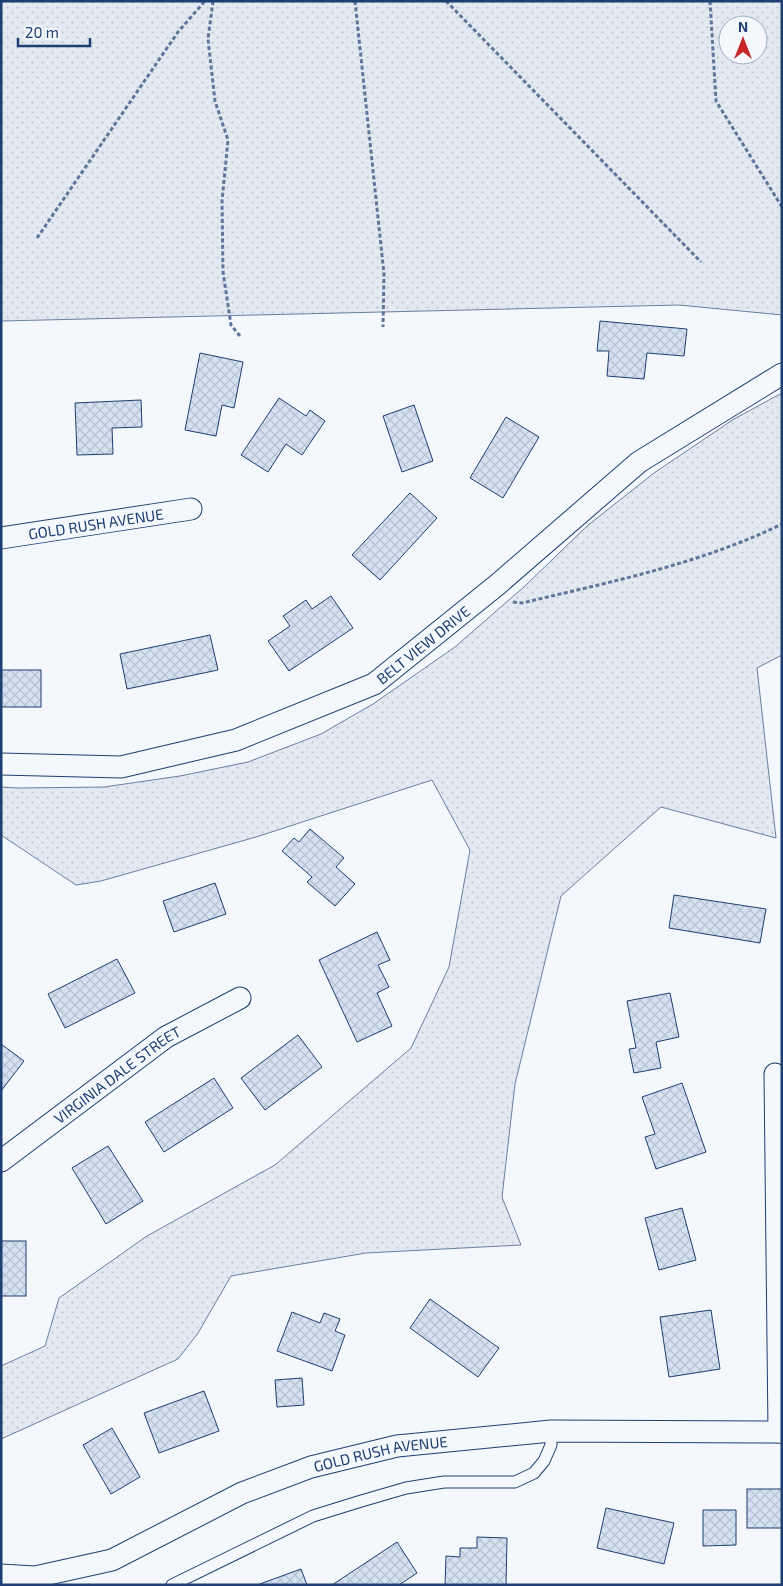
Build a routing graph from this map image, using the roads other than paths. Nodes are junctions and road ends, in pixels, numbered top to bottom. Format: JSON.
{"nodes":[{"id":1,"x":782,"y":374,"type":"edge"},
{"id":2,"x":191,"y":509,"type":"dead end"},
{"id":3,"x":1,"y":538,"type":"edge"},
{"id":4,"x":1,"y":764,"type":"edge"},
{"id":5,"x":240,"y":998,"type":"dead end"},
{"id":6,"x":775,"y":1074,"type":"dead end"},
{"id":7,"x":1,"y":1161,"type":"edge"},
{"id":8,"x":552,"y":1431,"type":"junction"},
{"id":9,"x":780,"y":1432,"type":"edge"},
{"id":10,"x":1,"y":1574,"type":"edge"},
{"id":11,"x":172,"y":1585,"type":"edge"}],
"edges":[{"from":1,"to":4,"type":"street","name":"BELT VIEW DRIVE"},
{"from":2,"to":3,"type":"street","name":"GOLD RUSH AVENUE"},
{"from":5,"to":7,"type":"street","name":"VIRGINIA DALE STREET"},
{"from":6,"to":9,"type":"street"},
{"from":8,"to":9,"type":"street","name":"GOLD RUSH AVENUE"},
{"from":8,"to":10,"type":"street","name":"GOLD RUSH AVENUE"},
{"from":8,"to":11,"type":"lane"}]}
